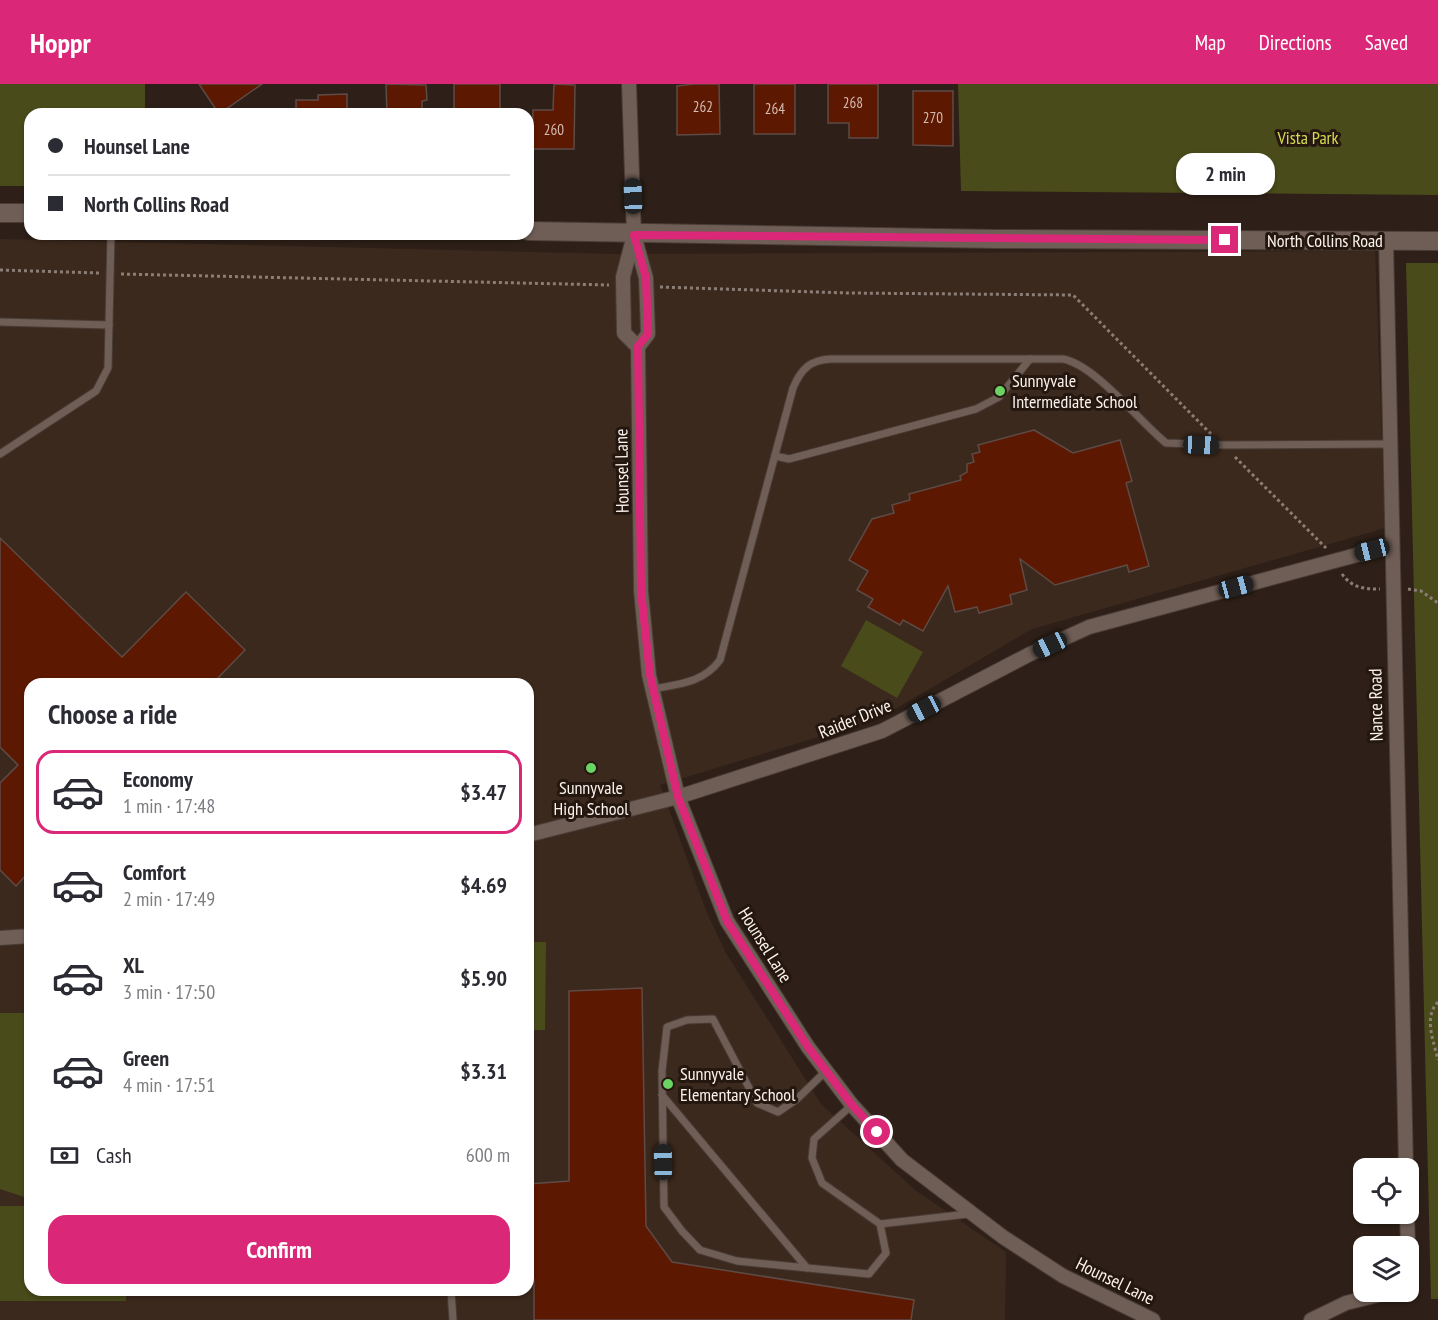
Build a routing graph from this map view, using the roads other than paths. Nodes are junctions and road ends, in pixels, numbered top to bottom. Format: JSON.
{"nodes":[{"id":1,"x":629,"y":84,"type":"edge"},
{"id":2,"x":0,"y":213,"type":"edge"},
{"id":3,"x":24,"y":213,"type":"edge"},
{"id":4,"x":534,"y":231,"type":"edge"},
{"id":5,"x":634,"y":235,"type":"junction"},
{"id":6,"x":111,"y":240,"type":"edge"},
{"id":7,"x":1386,"y":241,"type":"junction"},
{"id":8,"x":1438,"y":241,"type":"edge"},
{"id":9,"x":0,"y":322,"type":"edge"},
{"id":10,"x":109,"y":325,"type":"junction"},
{"id":11,"x":638,"y":346,"type":"junction"},
{"id":12,"x":1030,"y":358,"type":"junction"},
{"id":13,"x":1388,"y":444,"type":"junction"},
{"id":14,"x":0,"y":454,"type":"edge"},
{"id":15,"x":775,"y":456,"type":"junction"},
{"id":16,"x":1390,"y":546,"type":"junction"},
{"id":17,"x":653,"y":689,"type":"junction"},
{"id":18,"x":678,"y":797,"type":"junction"},
{"id":19,"x":534,"y":833,"type":"edge"},
{"id":20,"x":24,"y":936,"type":"edge"},
{"id":21,"x":0,"y":938,"type":"edge"},
{"id":22,"x":826,"y":1071,"type":"junction"},
{"id":23,"x":662,"y":1095,"type":"junction"},
{"id":24,"x":852,"y":1105,"type":"junction"},
{"id":25,"x":1406,"y":1158,"type":"edge"},
{"id":26,"x":968,"y":1214,"type":"junction"},
{"id":27,"x":880,"y":1224,"type":"junction"},
{"id":28,"x":807,"y":1268,"type":"junction"},
{"id":29,"x":451,"y":1296,"type":"edge"},
{"id":30,"x":1353,"y":1301,"type":"edge"},
{"id":31,"x":453,"y":1320,"type":"edge"},
{"id":32,"x":1153,"y":1320,"type":"edge"},
{"id":33,"x":1311,"y":1320,"type":"edge"}],
"edges":[{"from":1,"to":5,"type":"street"},
{"from":2,"to":3,"type":"street"},
{"from":4,"to":5,"type":"street","name":"North Collins Road"},
{"from":5,"to":7,"type":"street","name":"North Collins Road"},
{"from":5,"to":11,"type":"street","name":"Hounsel Lane"},
{"from":5,"to":11,"type":"street","name":"Hounsel Lane"},
{"from":6,"to":10,"type":"lane"},
{"from":7,"to":8,"type":"street","name":"North Collins Road"},
{"from":7,"to":13,"type":"street","name":"Nance Road"},
{"from":9,"to":10,"type":"lane"},
{"from":10,"to":14,"type":"lane"},
{"from":11,"to":17,"type":"street","name":"Hounsel Lane"},
{"from":12,"to":13,"type":"lane"},
{"from":12,"to":15,"type":"lane"},
{"from":12,"to":15,"type":"lane"},
{"from":13,"to":16,"type":"street","name":"Nance Road"},
{"from":15,"to":17,"type":"lane"},
{"from":16,"to":18,"type":"street","name":"Raider Drive"},
{"from":16,"to":25,"type":"street","name":"Nance Road"},
{"from":17,"to":18,"type":"street","name":"Hounsel Lane"},
{"from":18,"to":19,"type":"street","name":"Raider Drive"},
{"from":18,"to":22,"type":"street","name":"Hounsel Lane"},
{"from":20,"to":21,"type":"street"},
{"from":22,"to":23,"type":"lane"},
{"from":22,"to":24,"type":"street","name":"Hounsel Lane"},
{"from":23,"to":28,"type":"lane"},
{"from":23,"to":28,"type":"lane"},
{"from":24,"to":26,"type":"street","name":"Hounsel Lane"},
{"from":24,"to":27,"type":"lane"},
{"from":26,"to":27,"type":"lane"},
{"from":26,"to":32,"type":"street","name":"Hounsel Lane"},
{"from":27,"to":28,"type":"lane"},
{"from":29,"to":31,"type":"lane"},
{"from":30,"to":33,"type":"street"}]}
